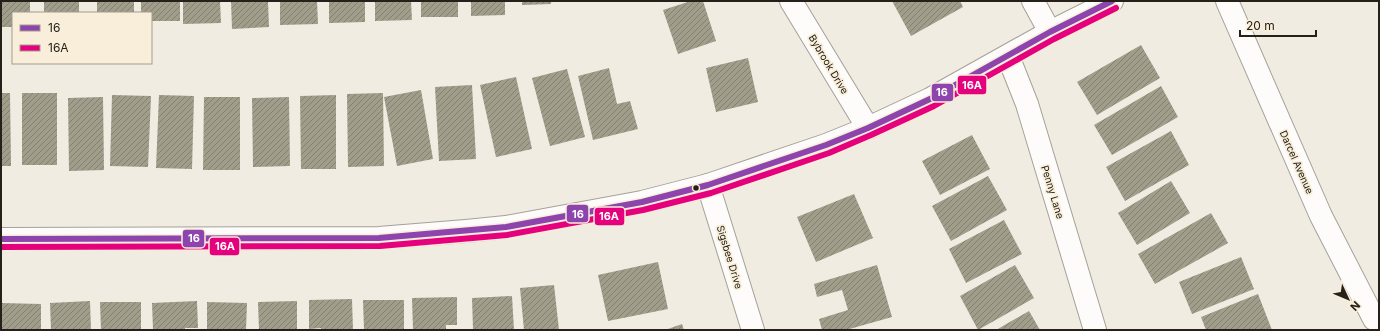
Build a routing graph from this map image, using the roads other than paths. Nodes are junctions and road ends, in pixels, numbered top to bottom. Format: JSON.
{"nodes":[{"id":1,"x":791,"y":1,"type":"edge"},
{"id":2,"x":1033,"y":1,"type":"edge"},
{"id":3,"x":1112,"y":1,"type":"edge"},
{"id":4,"x":1227,"y":1,"type":"edge"},
{"id":5,"x":1050,"y":32,"type":"junction"},
{"id":6,"x":1008,"y":56,"type":"junction"},
{"id":7,"x":868,"y":128,"type":"junction"},
{"id":8,"x":708,"y":184,"type":"junction"},
{"id":9,"x":1,"y":239,"type":"edge"},
{"id":10,"x":1373,"y":323,"type":"edge"},
{"id":11,"x":753,"y":330,"type":"edge"},
{"id":12,"x":1095,"y":330,"type":"edge"}],
"edges":[{"from":1,"to":7,"type":"street","name":"Bybrook Drive"},
{"from":2,"to":5,"type":"street"},
{"from":3,"to":5,"type":"street"},
{"from":4,"to":10,"type":"street","name":"Darcel Avenue"},
{"from":5,"to":6,"type":"street"},
{"from":6,"to":7,"type":"street"},
{"from":6,"to":12,"type":"street","name":"Penny Lane"},
{"from":7,"to":8,"type":"street"},
{"from":8,"to":9,"type":"street"},
{"from":8,"to":11,"type":"street","name":"Sigsbee Drive"}]}
